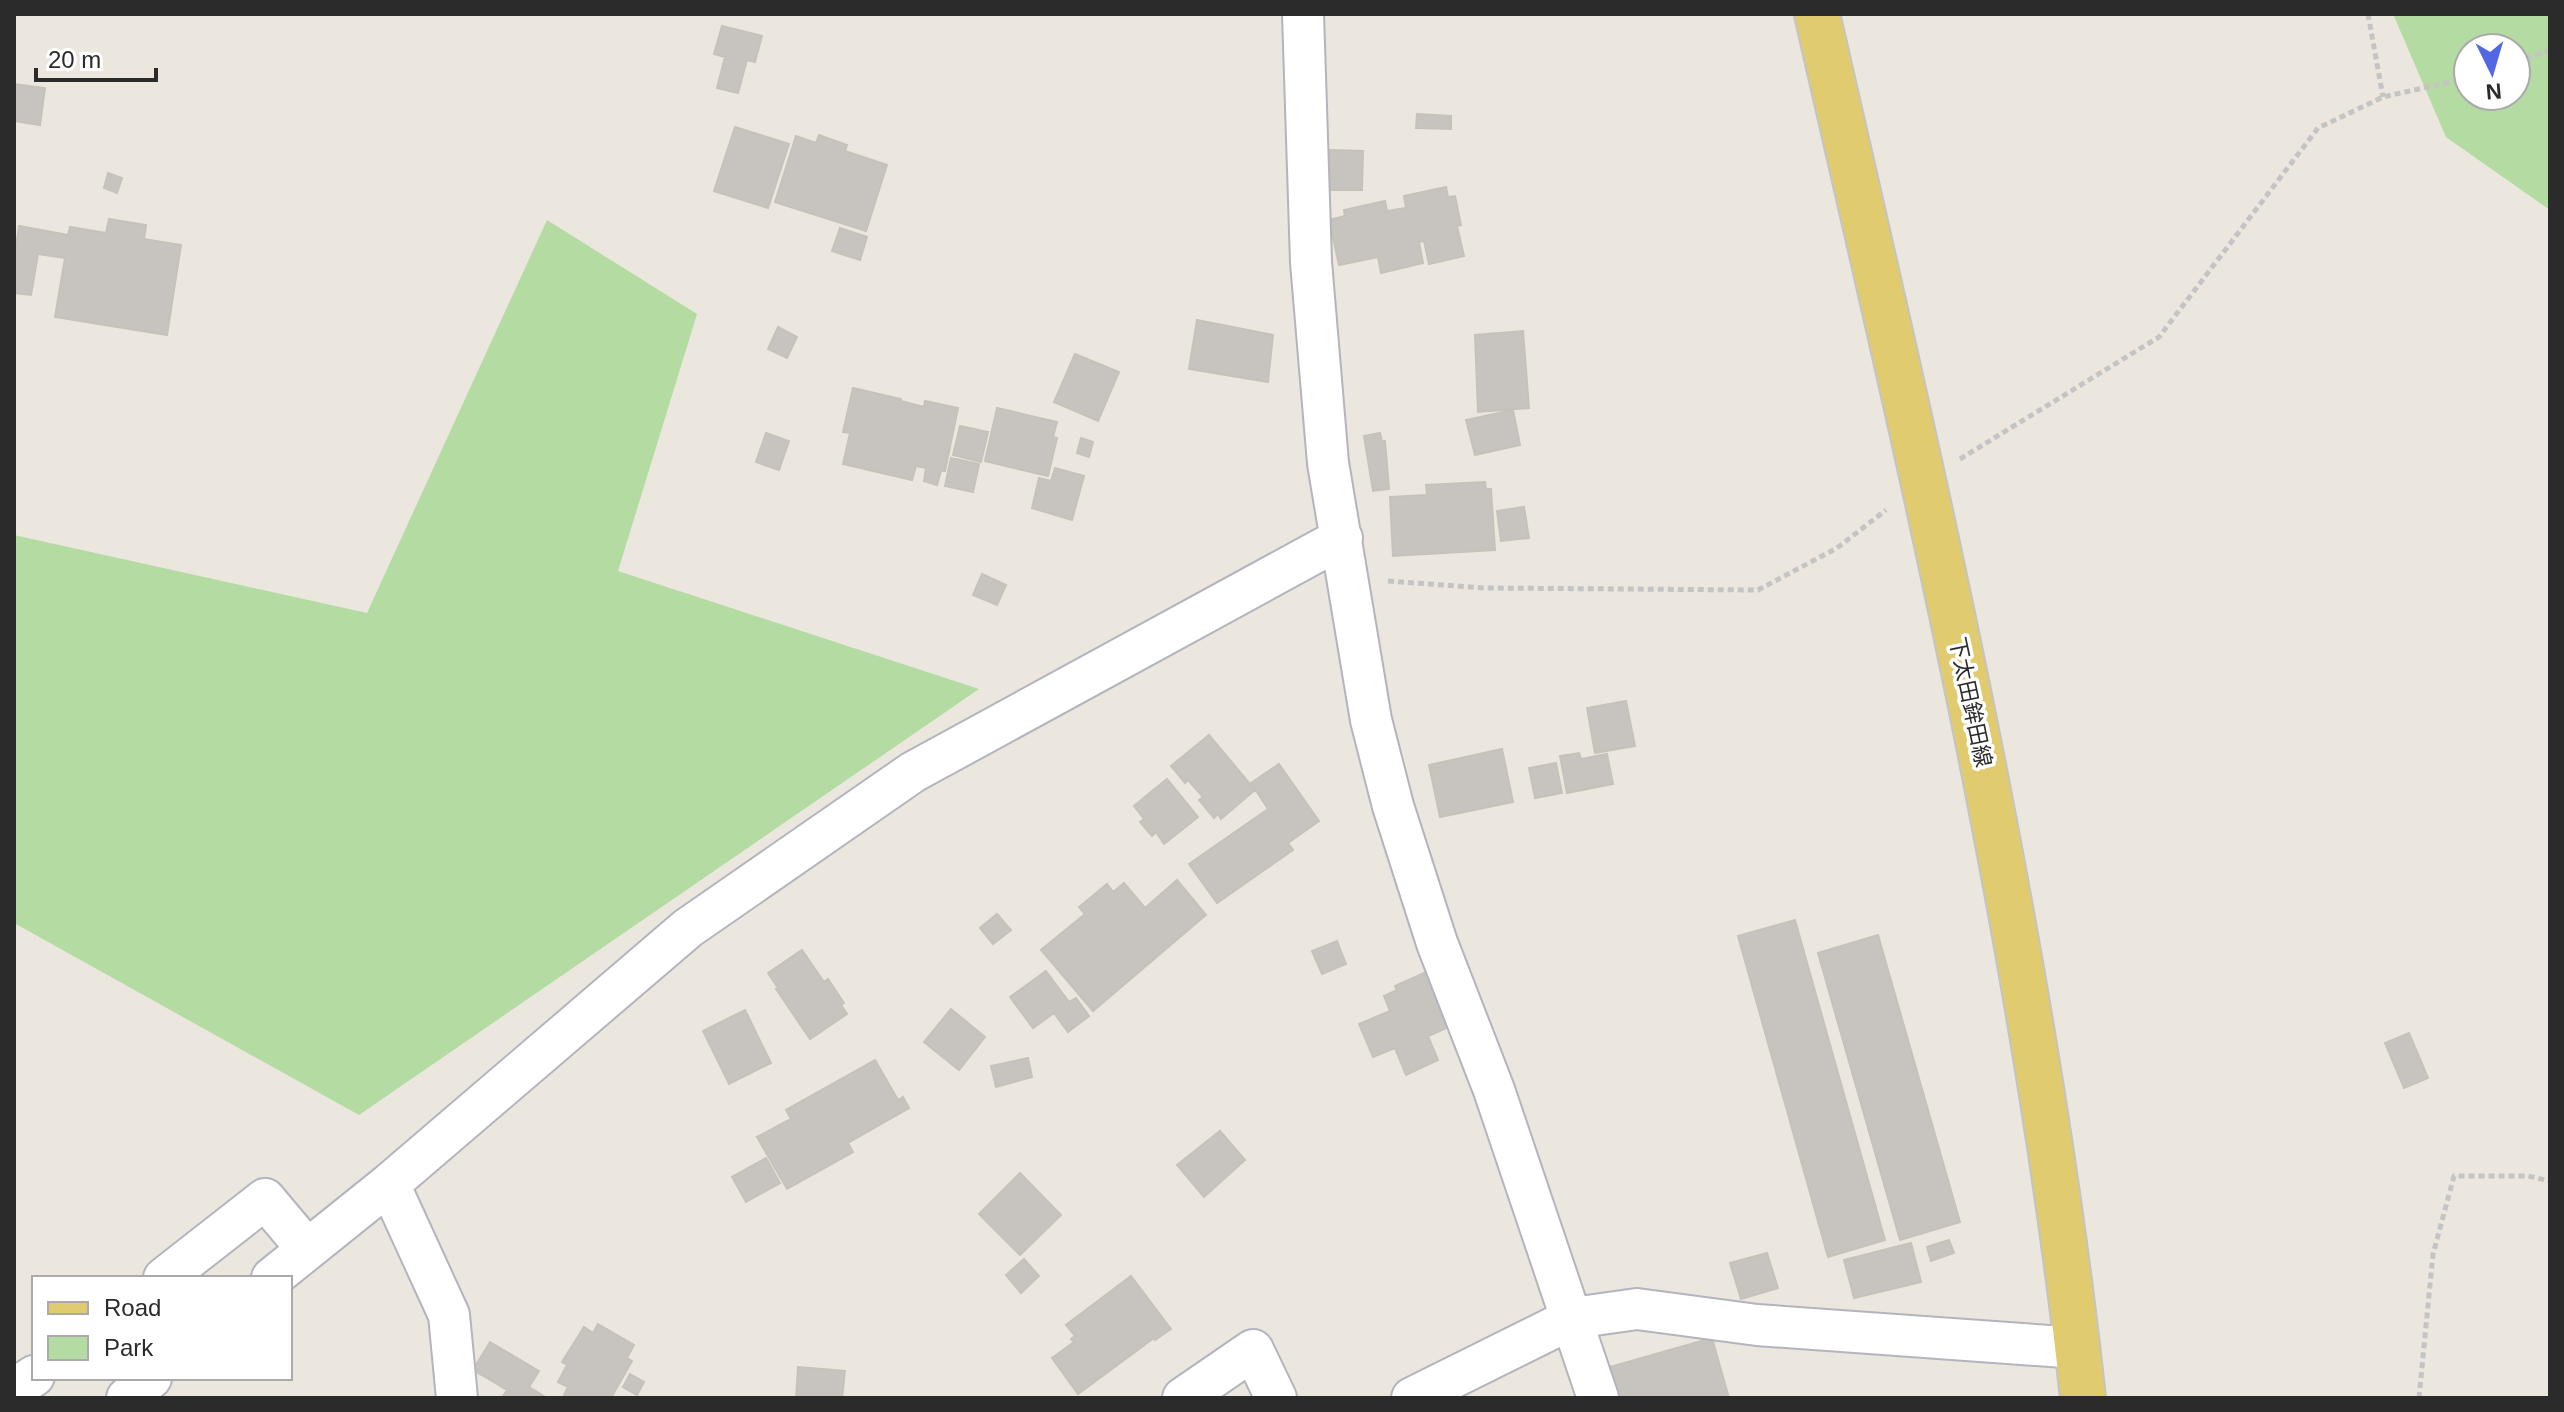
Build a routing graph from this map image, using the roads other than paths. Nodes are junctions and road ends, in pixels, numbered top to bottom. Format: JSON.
{"nodes":[{"id":1,"x":1303,"y":14,"type":"edge"},
{"id":2,"x":1817,"y":14,"type":"edge"},
{"id":3,"x":1342,"y":538,"type":"junction"},
{"id":4,"x":389,"y":1184,"type":"junction"},
{"id":5,"x":307,"y":1249,"type":"junction"},
{"id":6,"x":167,"y":1276,"type":"edge"},
{"id":7,"x":274,"y":1276,"type":"edge"},
{"id":8,"x":1573,"y":1318,"type":"junction"},
{"id":9,"x":2078,"y":1348,"type":"junction"},
{"id":10,"x":32,"y":1377,"type":"edge"},
{"id":11,"x":149,"y":1380,"type":"edge"},
{"id":12,"x":14,"y":1389,"type":"edge"},
{"id":13,"x":127,"y":1398,"type":"edge"},
{"id":14,"x":457,"y":1398,"type":"edge"},
{"id":15,"x":1183,"y":1398,"type":"edge"},
{"id":16,"x":1276,"y":1398,"type":"edge"},
{"id":17,"x":1412,"y":1398,"type":"edge"},
{"id":18,"x":1598,"y":1398,"type":"edge"},
{"id":19,"x":2083,"y":1398,"type":"edge"}],
"edges":[{"from":1,"to":3,"type":"street"},
{"from":2,"to":9,"type":"main road","name":"下太田鉾田線"},
{"from":3,"to":4,"type":"street"},
{"from":3,"to":8,"type":"street"},
{"from":4,"to":5,"type":"street"},
{"from":4,"to":14,"type":"street"},
{"from":5,"to":6,"type":"street"},
{"from":5,"to":7,"type":"street"},
{"from":8,"to":9,"type":"street"},
{"from":8,"to":17,"type":"street"},
{"from":8,"to":18,"type":"street"},
{"from":9,"to":19,"type":"main road","name":"下太田鉾田線"},
{"from":10,"to":12,"type":"street"},
{"from":11,"to":13,"type":"street"},
{"from":15,"to":16,"type":"street"}]}
